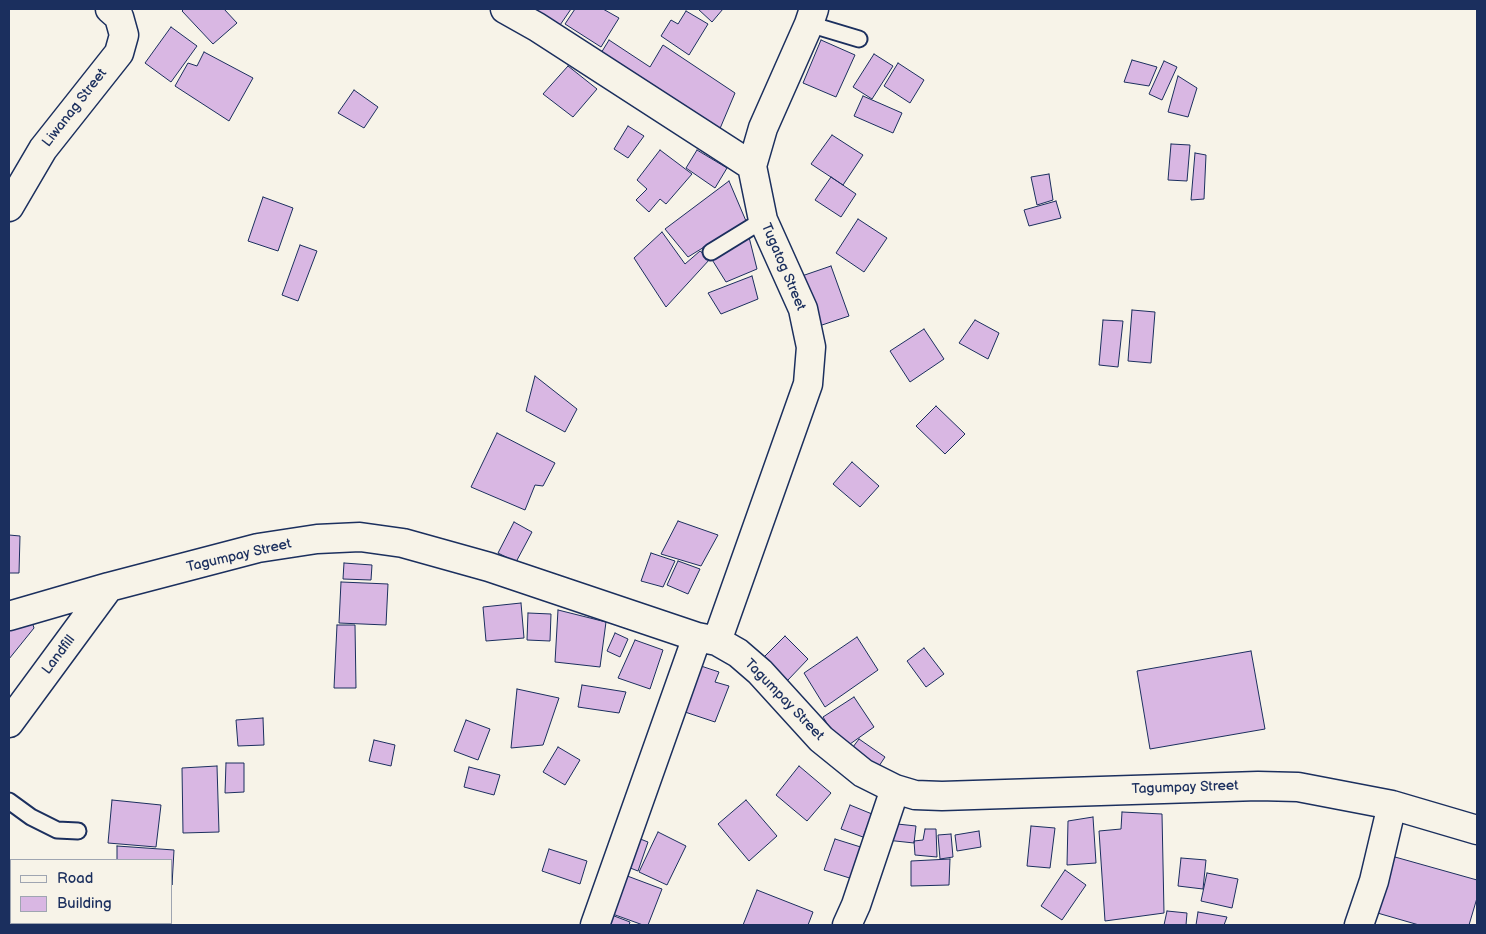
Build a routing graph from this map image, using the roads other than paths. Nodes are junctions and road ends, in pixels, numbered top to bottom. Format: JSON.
{"nodes":[{"id":1,"x":110,"y":9,"type":"edge"},
{"id":2,"x":505,"y":9,"type":"edge"},
{"id":3,"x":812,"y":17,"type":"edge"},
{"id":4,"x":859,"y":39,"type":"dead end"},
{"id":5,"x":752,"y":166,"type":"junction"},
{"id":6,"x":9,"y":208,"type":"edge"},
{"id":7,"x":763,"y":220,"type":"junction"},
{"id":8,"x":711,"y":252,"type":"dead end"},
{"id":9,"x":109,"y":587,"type":"junction"},
{"id":10,"x":9,"y":616,"type":"edge"},
{"id":11,"x":707,"y":639,"type":"junction"},
{"id":12,"x":9,"y":723,"type":"edge"},
{"id":13,"x":895,"y":789,"type":"junction"},
{"id":14,"x":9,"y":801,"type":"edge"},
{"id":15,"x":1392,"y":805,"type":"junction"},
{"id":16,"x":78,"y":830,"type":"dead end"},
{"id":17,"x":1477,"y":830,"type":"edge"},
{"id":18,"x":595,"y":925,"type":"edge"},
{"id":19,"x":847,"y":925,"type":"edge"},
{"id":20,"x":1359,"y":925,"type":"edge"}],
"edges":[{"from":1,"to":6,"type":"street","name":"Liwanag Street"},
{"from":2,"to":5,"type":"street"},
{"from":3,"to":4,"type":"lane"},
{"from":3,"to":5,"type":"street","name":"Tugatog Street"},
{"from":5,"to":7,"type":"street","name":"Tugatog Street"},
{"from":7,"to":8,"type":"lane"},
{"from":7,"to":11,"type":"street","name":"Tugatog Street"},
{"from":9,"to":10,"type":"street","name":"Tagumpay Street"},
{"from":9,"to":11,"type":"street","name":"Tagumpay Street"},
{"from":9,"to":12,"type":"street","name":"Landfill"},
{"from":11,"to":13,"type":"street","name":"Tagumpay Street"},
{"from":11,"to":18,"type":"street","name":"Tugatog Street"},
{"from":13,"to":15,"type":"street","name":"Tagumpay Street"},
{"from":13,"to":19,"type":"street"},
{"from":14,"to":16,"type":"lane"},
{"from":15,"to":17,"type":"street","name":"Tagumpay Street"},
{"from":15,"to":20,"type":"street"}]}
